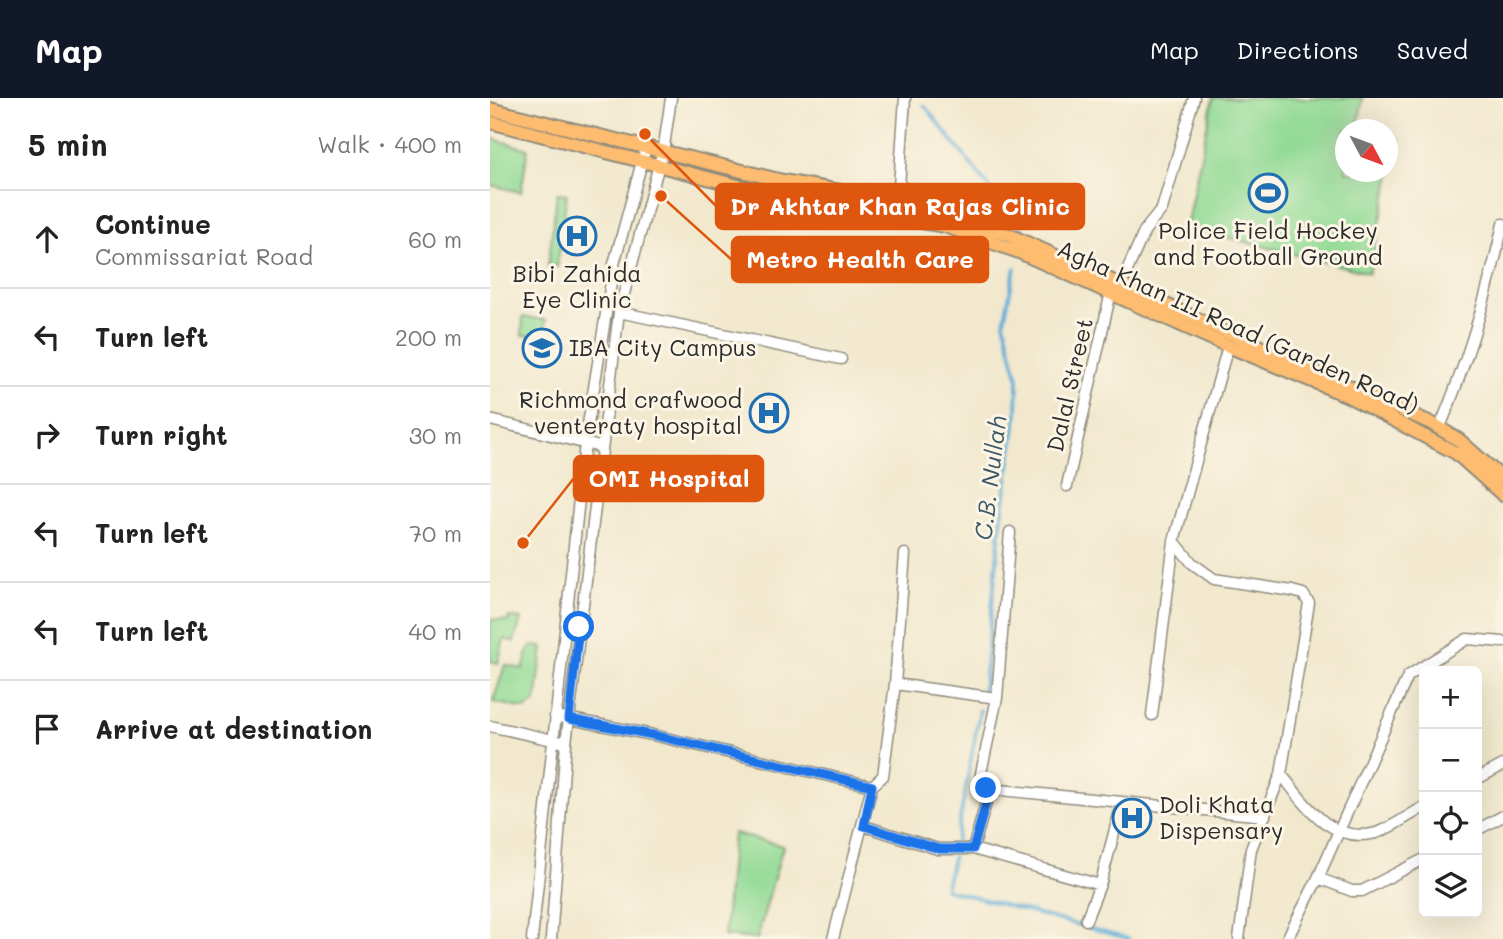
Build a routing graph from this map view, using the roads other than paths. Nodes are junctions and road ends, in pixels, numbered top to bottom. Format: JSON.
{"nodes":[{"id":1,"x":671,"y":98,"type":"edge"},
{"id":2,"x":905,"y":98,"type":"edge"},
{"id":3,"x":1194,"y":98,"type":"edge"},
{"id":4,"x":490,"y":109,"type":"edge"},
{"id":5,"x":490,"y":122,"type":"edge"},
{"id":6,"x":646,"y":147,"type":"junction"},
{"id":7,"x":663,"y":150,"type":"junction"},
{"id":8,"x":642,"y":163,"type":"junction"},
{"id":9,"x":658,"y":166,"type":"junction"},
{"id":10,"x":898,"y":201,"type":"junction"},
{"id":11,"x":1503,"y":224,"type":"edge"},
{"id":12,"x":1498,"y":270,"type":"edge"},
{"id":13,"x":1116,"y":288,"type":"junction"},
{"id":14,"x":619,"y":312,"type":"junction"},
{"id":15,"x":1228,"y":346,"type":"junction"},
{"id":16,"x":841,"y":359,"type":"dead end"},
{"id":17,"x":490,"y":420,"type":"edge"},
{"id":18,"x":1440,"y":427,"type":"junction"},
{"id":19,"x":585,"y":443,"type":"junction"},
{"id":20,"x":600,"y":447,"type":"junction"},
{"id":21,"x":1503,"y":479,"type":"edge"},
{"id":22,"x":1067,"y":486,"type":"dead end"},
{"id":23,"x":1503,"y":495,"type":"edge"},
{"id":24,"x":1010,"y":532,"type":"dead end"},
{"id":25,"x":1174,"y":541,"type":"junction"},
{"id":26,"x":905,"y":554,"type":"dead end"},
{"id":27,"x":1503,"y":642,"type":"edge"},
{"id":28,"x":895,"y":684,"type":"junction"},
{"id":29,"x":997,"y":698,"type":"junction"},
{"id":30,"x":1152,"y":715,"type":"dead end"},
{"id":31,"x":555,"y":716,"type":"junction"},
{"id":32,"x":569,"y":719,"type":"junction"},
{"id":33,"x":490,"y":726,"type":"edge"},
{"id":34,"x":551,"y":740,"type":"junction"},
{"id":35,"x":566,"y":743,"type":"junction"},
{"id":36,"x":1503,"y":765,"type":"edge"},
{"id":37,"x":1281,"y":774,"type":"junction"},
{"id":38,"x":1482,"y":776,"type":"edge"},
{"id":39,"x":872,"y":786,"type":"junction"},
{"id":40,"x":990,"y":789,"type":"junction"},
{"id":41,"x":1122,"y":803,"type":"junction"},
{"id":42,"x":1419,"y":810,"type":"edge"},
{"id":43,"x":1265,"y":816,"type":"junction"},
{"id":44,"x":1503,"y":816,"type":"edge"},
{"id":45,"x":864,"y":826,"type":"junction"},
{"id":46,"x":1482,"y":827,"type":"edge"},
{"id":47,"x":1339,"y":831,"type":"junction"},
{"id":48,"x":973,"y":849,"type":"junction"},
{"id":49,"x":1419,"y":862,"type":"edge"},
{"id":50,"x":1318,"y":878,"type":"junction"},
{"id":51,"x":1100,"y":885,"type":"junction"},
{"id":52,"x":1086,"y":920,"type":"dead end"},
{"id":53,"x":531,"y":939,"type":"edge"},
{"id":54,"x":551,"y":939,"type":"edge"},
{"id":55,"x":833,"y":939,"type":"edge"},
{"id":56,"x":1239,"y":939,"type":"edge"},
{"id":57,"x":1287,"y":939,"type":"edge"}],
"edges":[{"from":1,"to":7,"type":"street"},
{"from":2,"to":10,"type":"street"},
{"from":3,"to":13,"type":"street","name":"Dalal Street"},
{"from":4,"to":6,"type":"main road","name":"Agha Khan III Road (Garden Road)"},
{"from":5,"to":8,"type":"main road","name":"Agha Khan III Road (Garden Road)"},
{"from":6,"to":7,"type":"main road","name":"Agha Khan III Road (Garden Road)"},
{"from":6,"to":8,"type":"street"},
{"from":7,"to":9,"type":"street"},
{"from":7,"to":10,"type":"main road","name":"Agha Khan III Road (Garden Road)"},
{"from":8,"to":9,"type":"main road","name":"Agha Khan III Road (Garden Road)"},
{"from":8,"to":19,"type":"street"},
{"from":9,"to":13,"type":"main road","name":"Agha Khan III Road (Garden Road)"},
{"from":9,"to":14,"type":"street"},
{"from":10,"to":13,"type":"main road","name":"Agha Khan III Road (Garden Road)"},
{"from":11,"to":12,"type":"street"},
{"from":12,"to":18,"type":"street"},
{"from":13,"to":15,"type":"main road","name":"Agha Khan III Road (Garden Road)"},
{"from":13,"to":18,"type":"main road","name":"Agha Khan III Road (Garden Road)"},
{"from":13,"to":22,"type":"street","name":"Dalal Street"},
{"from":14,"to":16,"type":"street"},
{"from":14,"to":20,"type":"street"},
{"from":15,"to":23,"type":"main road","name":"Agha Khan III Road (Garden Road)"},
{"from":15,"to":25,"type":"street"},
{"from":17,"to":19,"type":"street"},
{"from":18,"to":21,"type":"main road","name":"Agha Khan III Road (Garden Road)"},
{"from":19,"to":20,"type":"street"},
{"from":19,"to":31,"type":"street"},
{"from":20,"to":32,"type":"street"},
{"from":24,"to":29,"type":"street"},
{"from":25,"to":30,"type":"street"},
{"from":25,"to":37,"type":"street"},
{"from":26,"to":28,"type":"street"},
{"from":27,"to":47,"type":"street"},
{"from":28,"to":29,"type":"street"},
{"from":28,"to":39,"type":"street"},
{"from":29,"to":40,"type":"street"},
{"from":31,"to":32,"type":"street"},
{"from":31,"to":34,"type":"street"},
{"from":32,"to":35,"type":"street"},
{"from":32,"to":39,"type":"street"},
{"from":33,"to":34,"type":"street"},
{"from":34,"to":35,"type":"street"},
{"from":34,"to":53,"type":"street"},
{"from":35,"to":54,"type":"street"},
{"from":36,"to":38,"type":"street"},
{"from":37,"to":43,"type":"street"},
{"from":37,"to":47,"type":"street"},
{"from":39,"to":45,"type":"street"},
{"from":40,"to":41,"type":"street"},
{"from":40,"to":48,"type":"street"},
{"from":41,"to":43,"type":"street"},
{"from":41,"to":51,"type":"street"},
{"from":42,"to":47,"type":"street"},
{"from":43,"to":56,"type":"street"},
{"from":44,"to":46,"type":"street"},
{"from":45,"to":48,"type":"street"},
{"from":45,"to":55,"type":"street"},
{"from":47,"to":50,"type":"street"},
{"from":48,"to":51,"type":"street"},
{"from":49,"to":50,"type":"street"},
{"from":50,"to":57,"type":"street"},
{"from":51,"to":52,"type":"street"}]}
